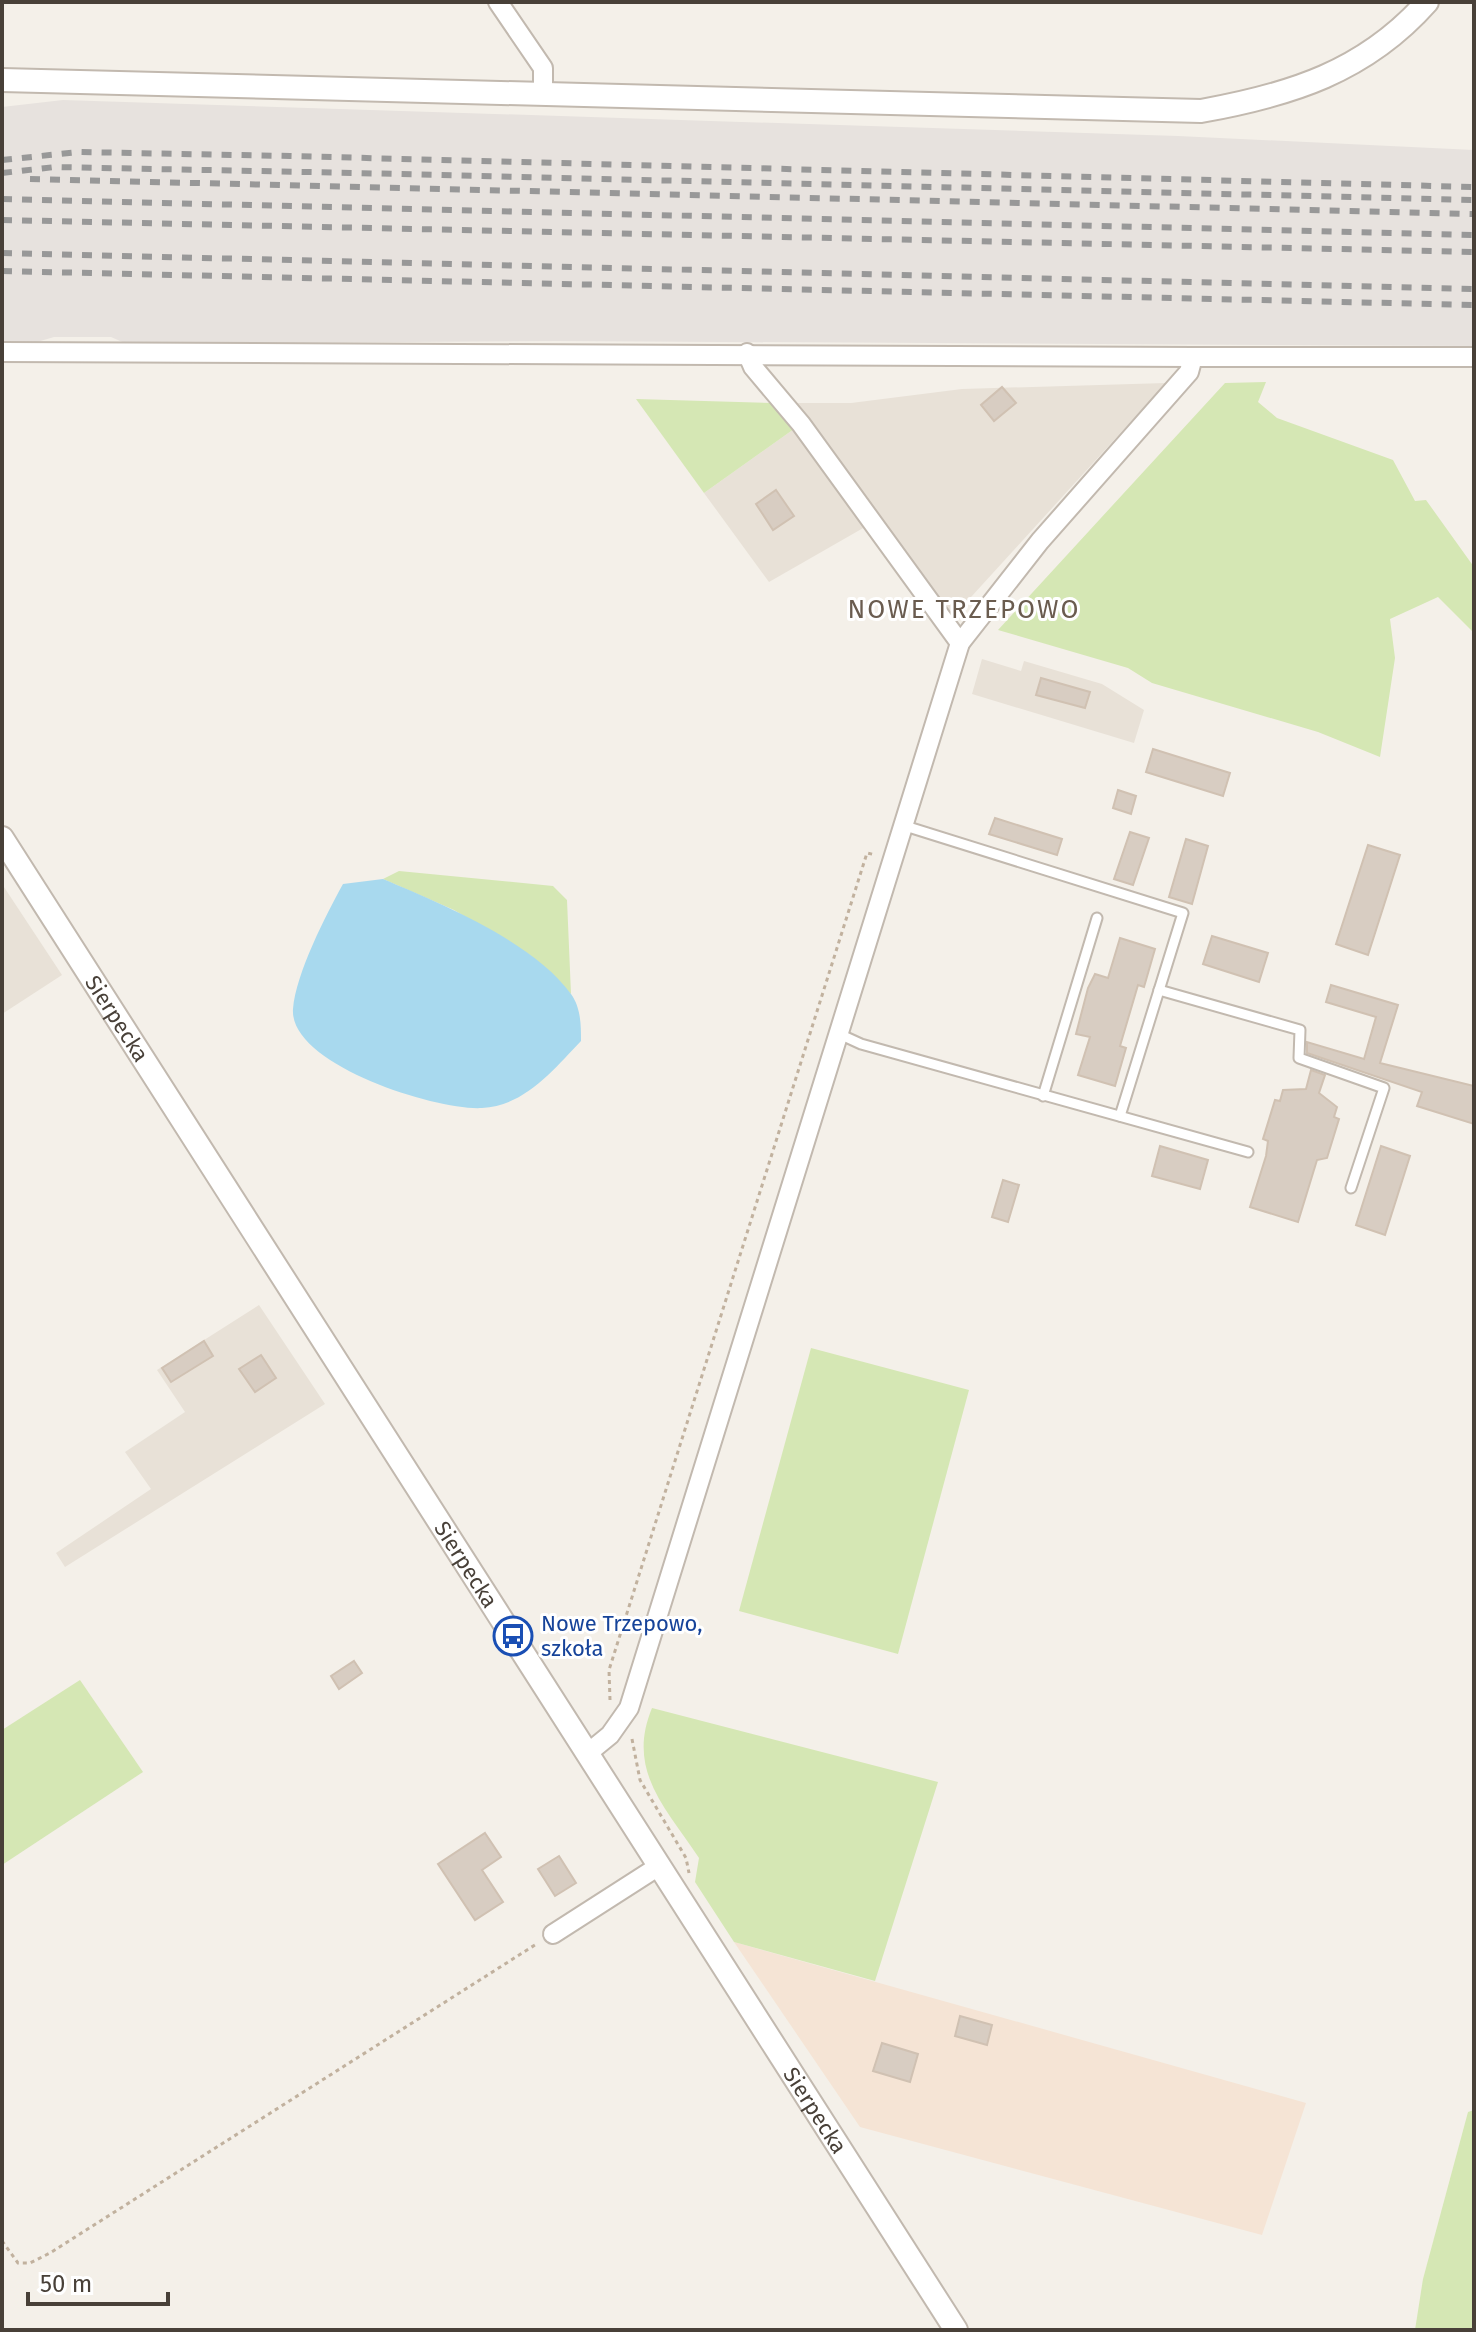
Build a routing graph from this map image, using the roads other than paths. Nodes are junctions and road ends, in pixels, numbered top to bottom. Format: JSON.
{"nodes":[{"id":1,"x":498,"y":2,"type":"edge"},
{"id":2,"x":1427,"y":2,"type":"edge"},
{"id":3,"x":2,"y":80,"type":"edge"},
{"id":4,"x":543,"y":94,"type":"junction"},
{"id":5,"x":2,"y":352,"type":"edge"},
{"id":6,"x":747,"y":353,"type":"junction"},
{"id":7,"x":1193,"y":357,"type":"junction"},
{"id":8,"x":1474,"y":357,"type":"edge"},
{"id":9,"x":960,"y":643,"type":"junction"},
{"id":10,"x":902,"y":825,"type":"junction"},
{"id":11,"x":2,"y":838,"type":"edge"},
{"id":12,"x":1097,"y":918,"type":"dead end"},
{"id":13,"x":1159,"y":990,"type":"junction"},
{"id":14,"x":837,"y":1033,"type":"junction"},
{"id":15,"x":1043,"y":1096,"type":"junction"},
{"id":16,"x":1120,"y":1116,"type":"junction"},
{"id":17,"x":1248,"y":1152,"type":"dead end"},
{"id":18,"x":1351,"y":1188,"type":"dead end"},
{"id":19,"x":588,"y":1753,"type":"junction"},
{"id":20,"x":659,"y":1866,"type":"junction"},
{"id":21,"x":553,"y":1934,"type":"road end"},
{"id":22,"x":956,"y":2330,"type":"edge"}],
"edges":[{"from":1,"to":4,"type":"street"},
{"from":2,"to":4,"type":"street"},
{"from":3,"to":4,"type":"street"},
{"from":5,"to":6,"type":"street"},
{"from":6,"to":7,"type":"street"},
{"from":6,"to":9,"type":"street"},
{"from":7,"to":8,"type":"street"},
{"from":7,"to":9,"type":"street"},
{"from":9,"to":10,"type":"street"},
{"from":10,"to":13,"type":"lane"},
{"from":10,"to":14,"type":"street"},
{"from":11,"to":19,"type":"street","name":"Sierpecka"},
{"from":12,"to":15,"type":"lane"},
{"from":13,"to":16,"type":"lane"},
{"from":13,"to":18,"type":"lane"},
{"from":14,"to":15,"type":"lane"},
{"from":14,"to":19,"type":"street"},
{"from":15,"to":16,"type":"lane"},
{"from":16,"to":17,"type":"lane"},
{"from":19,"to":20,"type":"street","name":"Sierpecka"},
{"from":20,"to":21,"type":"street"},
{"from":20,"to":22,"type":"street","name":"Sierpecka"}]}
